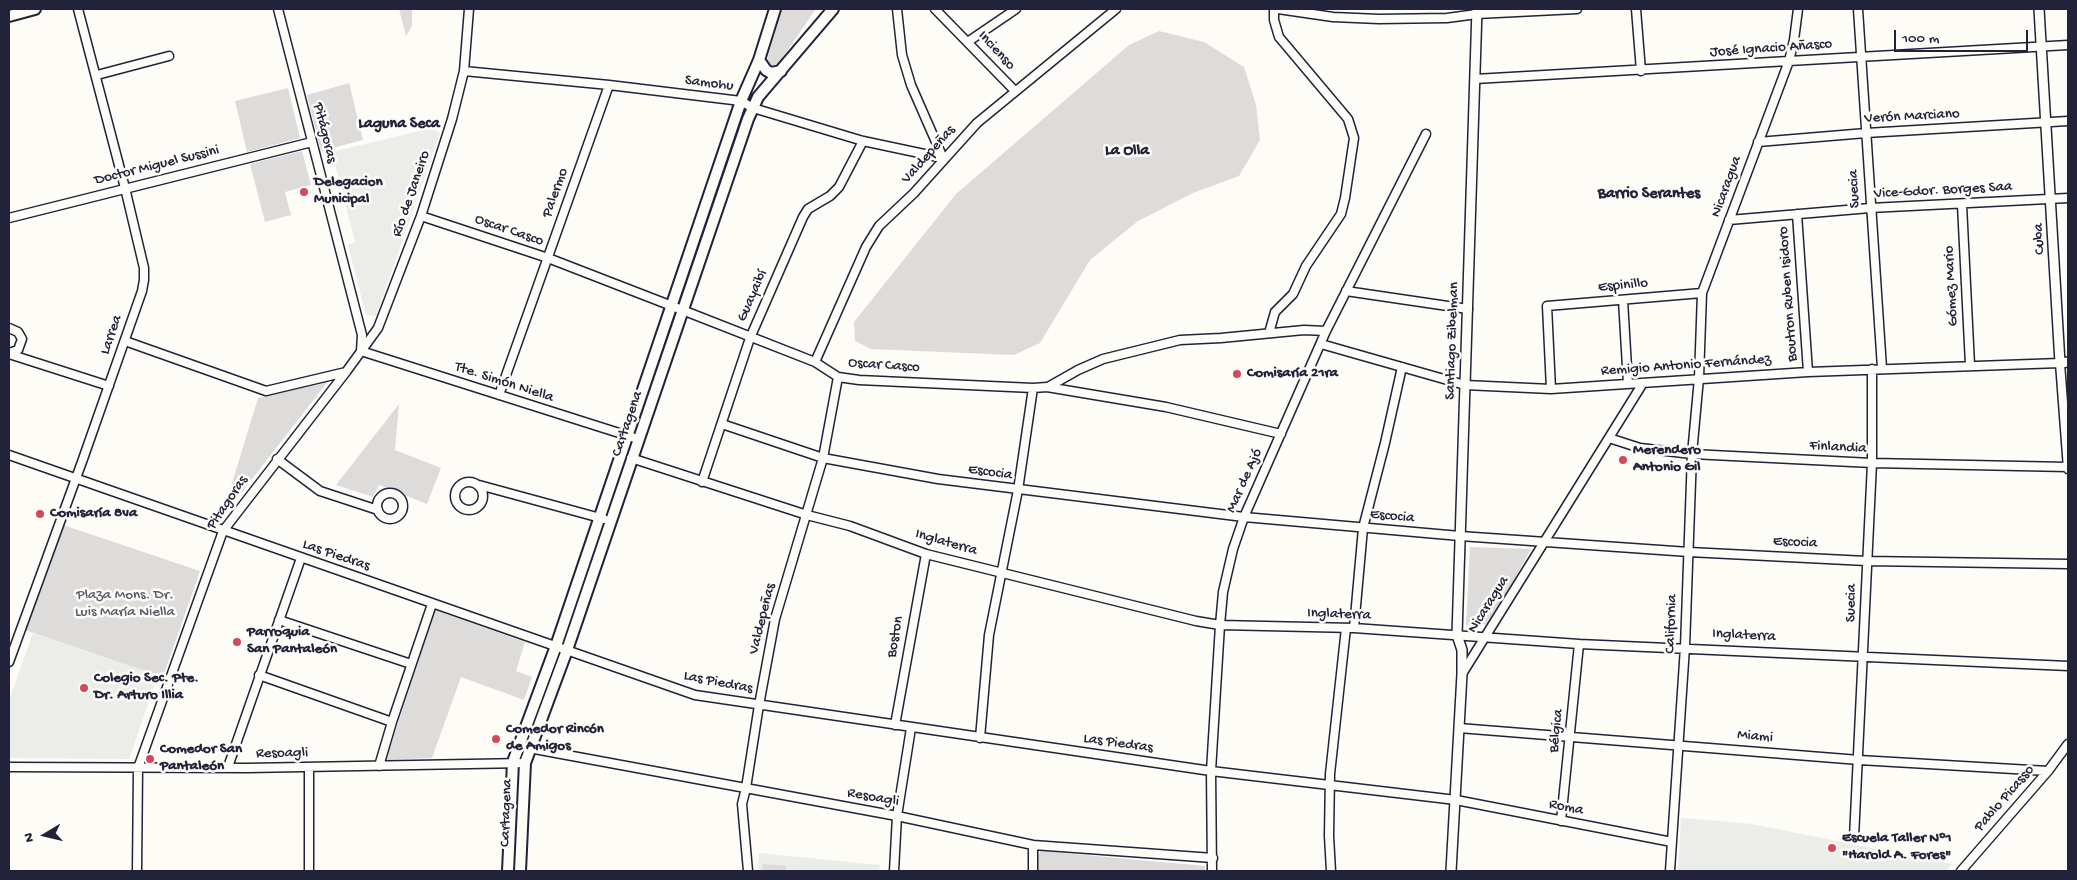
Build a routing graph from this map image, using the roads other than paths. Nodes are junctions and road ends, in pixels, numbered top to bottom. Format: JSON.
{"nodes":[{"id":1,"x":35,"y":9,"type":"edge"},
{"id":2,"x":78,"y":9,"type":"edge"},
{"id":3,"x":278,"y":9,"type":"edge"},
{"id":4,"x":469,"y":9,"type":"edge"},
{"id":5,"x":775,"y":9,"type":"edge"},
{"id":6,"x":897,"y":9,"type":"edge"},
{"id":7,"x":935,"y":9,"type":"edge"},
{"id":8,"x":1016,"y":9,"type":"edge"},
{"id":9,"x":1116,"y":9,"type":"edge"},
{"id":10,"x":1274,"y":9,"type":"edge"},
{"id":11,"x":1278,"y":9,"type":"edge"},
{"id":12,"x":1577,"y":9,"type":"edge"},
{"id":13,"x":1636,"y":9,"type":"edge"},
{"id":14,"x":1798,"y":9,"type":"edge"},
{"id":15,"x":1858,"y":9,"type":"edge"},
{"id":16,"x":2039,"y":9,"type":"edge"},
{"id":17,"x":830,"y":10,"type":"edge"},
{"id":18,"x":1477,"y":11,"type":"edge"},
{"id":19,"x":9,"y":16,"type":"edge"},
{"id":20,"x":969,"y":41,"type":"junction"},
{"id":21,"x":2068,"y":45,"type":"edge"},
{"id":22,"x":2042,"y":47,"type":"junction"},
{"id":23,"x":169,"y":56,"type":"dead end"},
{"id":24,"x":1861,"y":56,"type":"junction"},
{"id":25,"x":760,"y":60,"type":"junction"},
{"id":26,"x":1789,"y":61,"type":"junction"},
{"id":27,"x":464,"y":71,"type":"junction"},
{"id":28,"x":781,"y":71,"type":"junction"},
{"id":29,"x":1641,"y":71,"type":"junction"},
{"id":30,"x":96,"y":76,"type":"junction"},
{"id":31,"x":1475,"y":79,"type":"junction"},
{"id":32,"x":609,"y":85,"type":"junction"},
{"id":33,"x":1015,"y":91,"type":"junction"},
{"id":34,"x":741,"y":101,"type":"junction"},
{"id":35,"x":752,"y":108,"type":"junction"},
{"id":36,"x":2068,"y":121,"type":"edge"},
{"id":37,"x":2046,"y":122,"type":"junction"},
{"id":38,"x":1866,"y":133,"type":"junction"},
{"id":39,"x":1426,"y":134,"type":"dead end"},
{"id":40,"x":863,"y":141,"type":"junction"},
{"id":41,"x":312,"y":142,"type":"junction"},
{"id":42,"x":1758,"y":142,"type":"junction"},
{"id":43,"x":943,"y":158,"type":"junction"},
{"id":44,"x":125,"y":188,"type":"junction"},
{"id":45,"x":2068,"y":198,"type":"edge"},
{"id":46,"x":2051,"y":199,"type":"junction"},
{"id":47,"x":1962,"y":205,"type":"junction"},
{"id":48,"x":1870,"y":208,"type":"junction"},
{"id":49,"x":1796,"y":214,"type":"junction"},
{"id":50,"x":420,"y":216,"type":"junction"},
{"id":51,"x":9,"y":218,"type":"edge"},
{"id":52,"x":1729,"y":220,"type":"junction"},
{"id":53,"x":548,"y":258,"type":"junction"},
{"id":54,"x":1346,"y":290,"type":"junction"},
{"id":55,"x":1702,"y":293,"type":"junction"},
{"id":56,"x":1623,"y":300,"type":"junction"},
{"id":57,"x":672,"y":306,"type":"junction"},
{"id":58,"x":1468,"y":309,"type":"junction"},
{"id":59,"x":682,"y":311,"type":"junction"},
{"id":60,"x":10,"y":328,"type":"edge"},
{"id":61,"x":1326,"y":331,"type":"junction"},
{"id":62,"x":1270,"y":333,"type":"junction"},
{"id":63,"x":750,"y":338,"type":"junction"},
{"id":64,"x":125,"y":341,"type":"junction"},
{"id":65,"x":1320,"y":344,"type":"junction"},
{"id":66,"x":361,"y":352,"type":"junction"},
{"id":67,"x":9,"y":353,"type":"edge"},
{"id":68,"x":815,"y":362,"type":"junction"},
{"id":69,"x":2064,"y":362,"type":"edge"},
{"id":70,"x":1970,"y":365,"type":"junction"},
{"id":71,"x":1402,"y":367,"type":"junction"},
{"id":72,"x":1872,"y":368,"type":"junction"},
{"id":73,"x":1882,"y":368,"type":"junction"},
{"id":74,"x":346,"y":372,"type":"junction"},
{"id":75,"x":1808,"y":372,"type":"junction"},
{"id":76,"x":838,"y":377,"type":"junction"},
{"id":77,"x":1699,"y":378,"type":"junction"},
{"id":78,"x":1643,"y":383,"type":"junction"},
{"id":79,"x":1628,"y":384,"type":"junction"},
{"id":80,"x":1465,"y":385,"type":"junction"},
{"id":81,"x":109,"y":386,"type":"junction"},
{"id":82,"x":1047,"y":387,"type":"junction"},
{"id":83,"x":1033,"y":388,"type":"junction"},
{"id":84,"x":1551,"y":389,"type":"junction"},
{"id":85,"x":498,"y":395,"type":"junction"},
{"id":86,"x":722,"y":424,"type":"junction"},
{"id":87,"x":1281,"y":434,"type":"junction"},
{"id":88,"x":628,"y":436,"type":"junction"},
{"id":89,"x":1609,"y":438,"type":"junction"},
{"id":90,"x":638,"y":440,"type":"junction"},
{"id":91,"x":1692,"y":454,"type":"junction"},
{"id":92,"x":9,"y":455,"type":"edge"},
{"id":93,"x":631,"y":458,"type":"junction"},
{"id":94,"x":823,"y":458,"type":"junction"},
{"id":95,"x":277,"y":459,"type":"junction"},
{"id":96,"x":1872,"y":463,"type":"junction"},
{"id":97,"x":2068,"y":468,"type":"edge"},
{"id":98,"x":76,"y":479,"type":"junction"},
{"id":99,"x":702,"y":482,"type":"junction"},
{"id":100,"x":479,"y":485,"type":"dead end"},
{"id":101,"x":1018,"y":490,"type":"junction"},
{"id":102,"x":378,"y":510,"type":"dead end"},
{"id":103,"x":807,"y":515,"type":"junction"},
{"id":104,"x":1244,"y":517,"type":"junction"},
{"id":105,"x":606,"y":520,"type":"junction"},
{"id":106,"x":1364,"y":528,"type":"junction"},
{"id":107,"x":222,"y":531,"type":"junction"},
{"id":108,"x":1460,"y":536,"type":"junction"},
{"id":109,"x":1545,"y":542,"type":"junction"},
{"id":110,"x":1689,"y":552,"type":"junction"},
{"id":111,"x":926,"y":554,"type":"junction"},
{"id":112,"x":300,"y":558,"type":"junction"},
{"id":113,"x":1866,"y":560,"type":"junction"},
{"id":114,"x":2068,"y":564,"type":"edge"},
{"id":115,"x":1002,"y":572,"type":"junction"},
{"id":116,"x":432,"y":604,"type":"junction"},
{"id":117,"x":279,"y":620,"type":"junction"},
{"id":118,"x":1220,"y":625,"type":"junction"},
{"id":119,"x":1346,"y":628,"type":"junction"},
{"id":120,"x":1354,"y":628,"type":"junction"},
{"id":121,"x":1458,"y":635,"type":"junction"},
{"id":122,"x":1485,"y":638,"type":"junction"},
{"id":123,"x":1579,"y":644,"type":"junction"},
{"id":124,"x":556,"y":646,"type":"junction"},
{"id":125,"x":1685,"y":647,"type":"junction"},
{"id":126,"x":567,"y":650,"type":"junction"},
{"id":127,"x":1864,"y":656,"type":"junction"},
{"id":128,"x":9,"y":662,"type":"edge"},
{"id":129,"x":411,"y":664,"type":"junction"},
{"id":130,"x":2068,"y":666,"type":"edge"},
{"id":131,"x":1462,"y":674,"type":"junction"},
{"id":132,"x":259,"y":675,"type":"junction"},
{"id":133,"x":759,"y":705,"type":"junction"},
{"id":134,"x":392,"y":722,"type":"junction"},
{"id":135,"x":895,"y":725,"type":"junction"},
{"id":136,"x":911,"y":728,"type":"junction"},
{"id":137,"x":1459,"y":728,"type":"junction"},
{"id":138,"x":1570,"y":737,"type":"junction"},
{"id":139,"x":980,"y":738,"type":"junction"},
{"id":140,"x":1680,"y":744,"type":"junction"},
{"id":141,"x":2068,"y":744,"type":"edge"},
{"id":142,"x":529,"y":748,"type":"junction"},
{"id":143,"x":1859,"y":760,"type":"junction"},
{"id":144,"x":513,"y":762,"type":"junction"},
{"id":145,"x":525,"y":763,"type":"junction"},
{"id":146,"x":379,"y":766,"type":"junction"},
{"id":147,"x":9,"y":767,"type":"edge"},
{"id":148,"x":228,"y":767,"type":"junction"},
{"id":149,"x":309,"y":767,"type":"junction"},
{"id":150,"x":138,"y":768,"type":"junction"},
{"id":151,"x":1211,"y":770,"type":"junction"},
{"id":152,"x":2048,"y":771,"type":"junction"},
{"id":153,"x":1330,"y":786,"type":"junction"},
{"id":154,"x":746,"y":788,"type":"junction"},
{"id":155,"x":1456,"y":800,"type":"junction"},
{"id":156,"x":897,"y":816,"type":"junction"},
{"id":157,"x":1561,"y":821,"type":"junction"},
{"id":158,"x":1854,"y":838,"type":"dead end"},
{"id":159,"x":1672,"y":842,"type":"junction"},
{"id":160,"x":1033,"y":845,"type":"junction"},
{"id":161,"x":1213,"y":858,"type":"junction"},
{"id":162,"x":137,"y":871,"type":"edge"},
{"id":163,"x":309,"y":871,"type":"edge"},
{"id":164,"x":508,"y":871,"type":"edge"},
{"id":165,"x":520,"y":871,"type":"edge"},
{"id":166,"x":748,"y":871,"type":"edge"},
{"id":167,"x":894,"y":871,"type":"edge"},
{"id":168,"x":1033,"y":871,"type":"edge"},
{"id":169,"x":1212,"y":871,"type":"edge"},
{"id":170,"x":1331,"y":871,"type":"edge"},
{"id":171,"x":1451,"y":871,"type":"edge"},
{"id":172,"x":1670,"y":871,"type":"edge"},
{"id":173,"x":1961,"y":871,"type":"edge"}],
"edges":[{"from":1,"to":19,"type":"main road"},
{"from":2,"to":30,"type":"street","name":"Larrea"},
{"from":3,"to":41,"type":"street","name":"Pitágoras"},
{"from":4,"to":27,"type":"street","name":"Río de Janeiro"},
{"from":5,"to":25,"type":"main road","name":"Cartagena"},
{"from":6,"to":43,"type":"street"},
{"from":7,"to":20,"type":"street","name":"Incienso"},
{"from":8,"to":20,"type":"street"},
{"from":9,"to":33,"type":"street","name":"Valdepeñas"},
{"from":10,"to":62,"type":"street"},
{"from":11,"to":18,"type":"street"},
{"from":12,"to":18,"type":"street"},
{"from":13,"to":29,"type":"street"},
{"from":14,"to":26,"type":"street","name":"Nicaragua"},
{"from":15,"to":24,"type":"street","name":"Suecia"},
{"from":16,"to":22,"type":"street","name":"Cuba"},
{"from":17,"to":28,"type":"main road","name":"Cartagena"},
{"from":18,"to":31,"type":"street","name":"Santiago Zibelman"},
{"from":20,"to":33,"type":"street","name":"Incienso"},
{"from":21,"to":22,"type":"street","name":"José Ignacio Añasco"},
{"from":22,"to":24,"type":"street","name":"José Ignacio Añasco"},
{"from":22,"to":37,"type":"street","name":"Cuba"},
{"from":23,"to":30,"type":"street"},
{"from":24,"to":26,"type":"street","name":"José Ignacio Añasco"},
{"from":24,"to":38,"type":"street","name":"Suecia"},
{"from":25,"to":28,"type":"main road"},
{"from":25,"to":34,"type":"main road","name":"Cartagena"},
{"from":26,"to":29,"type":"street","name":"José Ignacio Añasco"},
{"from":26,"to":42,"type":"street","name":"Nicaragua"},
{"from":27,"to":32,"type":"street","name":"Samohu"},
{"from":27,"to":50,"type":"street","name":"Río de Janeiro"},
{"from":28,"to":35,"type":"main road","name":"Cartagena"},
{"from":29,"to":31,"type":"street","name":"José Ignacio Añasco"},
{"from":30,"to":44,"type":"street","name":"Larrea"},
{"from":31,"to":58,"type":"street","name":"Santiago Zibelman"},
{"from":32,"to":34,"type":"street","name":"Samohu"},
{"from":32,"to":53,"type":"street","name":"Palermo"},
{"from":33,"to":43,"type":"street","name":"Valdepeñas"},
{"from":34,"to":35,"type":"street","name":"Samohu"},
{"from":34,"to":57,"type":"main road","name":"Cartagena"},
{"from":35,"to":40,"type":"street","name":"Samohu"},
{"from":35,"to":59,"type":"main road","name":"Cartagena"},
{"from":36,"to":37,"type":"street","name":"Verón Marciano"},
{"from":37,"to":38,"type":"street","name":"Verón Marciano"},
{"from":37,"to":46,"type":"street","name":"Cuba"},
{"from":38,"to":42,"type":"street","name":"Verón Marciano"},
{"from":38,"to":48,"type":"street","name":"Suecia"},
{"from":39,"to":54,"type":"street","name":"Mar de Ajó"},
{"from":40,"to":43,"type":"street","name":"Samohu"},
{"from":40,"to":63,"type":"street","name":"Guayaibí"},
{"from":41,"to":44,"type":"street","name":"Doctor Miguel Sussini"},
{"from":41,"to":66,"type":"street","name":"Pitágoras"},
{"from":42,"to":52,"type":"street","name":"Nicaragua"},
{"from":43,"to":68,"type":"street","name":"Valdepeñas"},
{"from":44,"to":51,"type":"street","name":"Doctor Miguel Sussini"},
{"from":44,"to":64,"type":"street","name":"Larrea"},
{"from":45,"to":46,"type":"street","name":"Vice-Gdor. Borges Saa"},
{"from":46,"to":47,"type":"street","name":"Vice-Gdor. Borges Saa"},
{"from":46,"to":69,"type":"street","name":"Cuba"},
{"from":47,"to":48,"type":"street","name":"Vice-Gdor. Borges Saa"},
{"from":47,"to":70,"type":"street","name":"Gómez Mario"},
{"from":48,"to":49,"type":"street","name":"Vice-Gdor. Borges Saa"},
{"from":48,"to":73,"type":"street","name":"Suecia"},
{"from":49,"to":52,"type":"street","name":"Vice-Gdor. Borges Saa"},
{"from":49,"to":75,"type":"street","name":"Boutron Ruben Isidoro"},
{"from":50,"to":53,"type":"street","name":"Oscar Casco"},
{"from":50,"to":66,"type":"street","name":"Río de Janeiro"},
{"from":52,"to":55,"type":"street","name":"Nicaragua"},
{"from":53,"to":57,"type":"street","name":"Oscar Casco"},
{"from":53,"to":85,"type":"street","name":"Palermo"},
{"from":54,"to":58,"type":"street"},
{"from":54,"to":61,"type":"street","name":"Mar de Ajó"},
{"from":55,"to":56,"type":"street","name":"Espinillo"},
{"from":55,"to":77,"type":"street","name":"Nicaragua"},
{"from":56,"to":79,"type":"street"},
{"from":56,"to":84,"type":"street","name":"Espinillo"},
{"from":57,"to":59,"type":"street","name":"Oscar Casco"},
{"from":57,"to":88,"type":"main road","name":"Cartagena"},
{"from":58,"to":80,"type":"street","name":"Santiago Zibelman"},
{"from":59,"to":63,"type":"street","name":"Oscar Casco"},
{"from":59,"to":90,"type":"main road","name":"Cartagena"},
{"from":60,"to":67,"type":"street"},
{"from":61,"to":62,"type":"street"},
{"from":61,"to":65,"type":"street","name":"Mar de Ajó"},
{"from":62,"to":82,"type":"street"},
{"from":63,"to":68,"type":"street","name":"Oscar Casco"},
{"from":63,"to":86,"type":"street","name":"Guayaibí"},
{"from":64,"to":74,"type":"street"},
{"from":64,"to":81,"type":"street","name":"Larrea"},
{"from":65,"to":71,"type":"street","name":"Remigio Antonio Fernández"},
{"from":65,"to":87,"type":"street","name":"Mar de Ajó"},
{"from":66,"to":74,"type":"street","name":"Pitagoras"},
{"from":66,"to":85,"type":"street","name":"Tte. Simón Niella"},
{"from":67,"to":81,"type":"street"},
{"from":68,"to":76,"type":"street","name":"Oscar Casco"},
{"from":69,"to":70,"type":"street","name":"Remigio Antonio Fernández"},
{"from":69,"to":97,"type":"street","name":"Cuba"},
{"from":70,"to":73,"type":"street","name":"Remigio Antonio Fernández"},
{"from":71,"to":80,"type":"street","name":"Remigio Antonio Fernández"},
{"from":71,"to":106,"type":"street"},
{"from":72,"to":73,"type":"street","name":"Remigio Antonio Fernández"},
{"from":72,"to":75,"type":"street","name":"Remigio Antonio Fernández"},
{"from":72,"to":96,"type":"street","name":"Suecia"},
{"from":74,"to":95,"type":"street","name":"Pitagoras"},
{"from":75,"to":77,"type":"street","name":"Remigio Antonio Fernández"},
{"from":76,"to":83,"type":"street","name":"Oscar Casco"},
{"from":76,"to":94,"type":"street","name":"Valdepeñas"},
{"from":77,"to":78,"type":"street","name":"Remigio Antonio Fernández"},
{"from":77,"to":91,"type":"street","name":"California"},
{"from":78,"to":79,"type":"street","name":"Remigio Antonio Fernández"},
{"from":78,"to":89,"type":"street","name":"Nicaragua"},
{"from":79,"to":84,"type":"street","name":"Remigio Antonio Fernández"},
{"from":80,"to":84,"type":"street","name":"Remigio Antonio Fernández"},
{"from":80,"to":108,"type":"street","name":"Santiago Zibelman"},
{"from":81,"to":98,"type":"street","name":"Larrea"},
{"from":82,"to":83,"type":"street","name":"Oscar Casco"},
{"from":82,"to":87,"type":"street","name":"Oscar Casco"},
{"from":83,"to":101,"type":"street"},
{"from":85,"to":88,"type":"street","name":"Tte. Simón Niella"},
{"from":86,"to":94,"type":"street","name":"Escocia"},
{"from":86,"to":99,"type":"street","name":"Guayaibí"},
{"from":87,"to":104,"type":"street","name":"Mar de Ajó"},
{"from":88,"to":90,"type":"street","name":"Tte. Simón Niella"},
{"from":88,"to":105,"type":"main road","name":"Cartagena"},
{"from":89,"to":91,"type":"street","name":"Finlandia"},
{"from":89,"to":109,"type":"street","name":"Nicaragua"},
{"from":90,"to":93,"type":"main road","name":"Cartagena"},
{"from":91,"to":96,"type":"street","name":"Finlandia"},
{"from":91,"to":110,"type":"street","name":"California"},
{"from":92,"to":98,"type":"street","name":"Las Piedras"},
{"from":93,"to":99,"type":"street","name":"Inglaterra"},
{"from":93,"to":105,"type":"main road","name":"Cartagena"},
{"from":94,"to":101,"type":"street","name":"Escocia"},
{"from":94,"to":103,"type":"street","name":"Valdepeñas"},
{"from":95,"to":102,"type":"street"},
{"from":95,"to":107,"type":"street","name":"Pitagoras"},
{"from":96,"to":97,"type":"street","name":"Finlandia"},
{"from":96,"to":113,"type":"street","name":"Suecia"},
{"from":98,"to":107,"type":"street","name":"Las Piedras"},
{"from":98,"to":128,"type":"street","name":"Larrea"},
{"from":99,"to":103,"type":"street","name":"Inglaterra"},
{"from":100,"to":105,"type":"street"},
{"from":101,"to":104,"type":"street","name":"Escocia"},
{"from":101,"to":115,"type":"street"},
{"from":103,"to":111,"type":"street","name":"Inglaterra"},
{"from":103,"to":133,"type":"street","name":"Valdepeñas"},
{"from":104,"to":106,"type":"street","name":"Escocia"},
{"from":104,"to":118,"type":"street","name":"Mar de Ajó"},
{"from":105,"to":124,"type":"main road","name":"Cartagena"},
{"from":105,"to":126,"type":"main road","name":"Cartagena"},
{"from":106,"to":108,"type":"street","name":"Escocia"},
{"from":106,"to":120,"type":"street"},
{"from":107,"to":112,"type":"street","name":"Las Piedras"},
{"from":107,"to":150,"type":"street","name":"Pitagoras"},
{"from":108,"to":109,"type":"street","name":"Escocia"},
{"from":108,"to":121,"type":"street","name":"Santiago Zibelman"},
{"from":109,"to":110,"type":"street","name":"Escocia"},
{"from":109,"to":122,"type":"street","name":"Nicaragua"},
{"from":110,"to":113,"type":"street","name":"Escocia"},
{"from":110,"to":125,"type":"street","name":"California"},
{"from":111,"to":115,"type":"street","name":"Inglaterra"},
{"from":111,"to":135,"type":"street","name":"Boston"},
{"from":112,"to":116,"type":"street","name":"Las Piedras"},
{"from":112,"to":117,"type":"street"},
{"from":113,"to":114,"type":"street","name":"Escocia"},
{"from":113,"to":127,"type":"street","name":"Suecia"},
{"from":115,"to":118,"type":"street","name":"Inglaterra"},
{"from":115,"to":139,"type":"street"},
{"from":116,"to":124,"type":"street","name":"Las Piedras"},
{"from":116,"to":129,"type":"street"},
{"from":117,"to":129,"type":"street"},
{"from":117,"to":132,"type":"street"},
{"from":118,"to":119,"type":"street","name":"Inglaterra"},
{"from":118,"to":151,"type":"street","name":"Mar de Ajó"},
{"from":119,"to":120,"type":"street","name":"Inglaterra"},
{"from":119,"to":153,"type":"street"},
{"from":120,"to":121,"type":"street","name":"Inglaterra"},
{"from":121,"to":122,"type":"street","name":"Inglaterra"},
{"from":121,"to":131,"type":"street","name":"Santiago Zibelman"},
{"from":122,"to":123,"type":"street","name":"Inglaterra"},
{"from":122,"to":131,"type":"street","name":"Nicaragua"},
{"from":123,"to":125,"type":"street","name":"Inglaterra"},
{"from":123,"to":138,"type":"street","name":"Bélgica"},
{"from":124,"to":126,"type":"street","name":"Las Piedras"},
{"from":124,"to":144,"type":"main road","name":"Cartagena"},
{"from":125,"to":127,"type":"street","name":"Inglaterra"},
{"from":125,"to":140,"type":"street","name":"California"},
{"from":126,"to":133,"type":"street","name":"Las Piedras"},
{"from":126,"to":142,"type":"main road","name":"Cartagena"},
{"from":127,"to":130,"type":"street","name":"Inglaterra"},
{"from":127,"to":143,"type":"street","name":"Suecia"},
{"from":129,"to":134,"type":"street"},
{"from":131,"to":137,"type":"street","name":"Nicaragua"},
{"from":132,"to":134,"type":"street"},
{"from":132,"to":148,"type":"street"},
{"from":133,"to":135,"type":"street","name":"Las Piedras"},
{"from":133,"to":154,"type":"street","name":"Valdepeñas"},
{"from":134,"to":146,"type":"street"},
{"from":135,"to":136,"type":"street","name":"Las Piedras"},
{"from":136,"to":139,"type":"street","name":"Las Piedras"},
{"from":136,"to":156,"type":"street"},
{"from":137,"to":138,"type":"street","name":"Miami"},
{"from":137,"to":155,"type":"street","name":"Nicaragua"},
{"from":138,"to":140,"type":"street","name":"Miami"},
{"from":138,"to":157,"type":"street","name":"Bélgica"},
{"from":139,"to":151,"type":"street","name":"Las Piedras"},
{"from":140,"to":143,"type":"street","name":"Miami"},
{"from":140,"to":159,"type":"street","name":"California"},
{"from":141,"to":152,"type":"street","name":"Pablo Picasso"},
{"from":142,"to":145,"type":"main road","name":"Cartagena"},
{"from":142,"to":154,"type":"street","name":"Resoagli"},
{"from":143,"to":152,"type":"street","name":"Miami"},
{"from":143,"to":158,"type":"street","name":"Suecia"},
{"from":144,"to":145,"type":"street","name":"Resoagli"},
{"from":144,"to":146,"type":"street","name":"Resoagli"},
{"from":144,"to":164,"type":"main road","name":"Cartagena"},
{"from":145,"to":165,"type":"main road","name":"Cartagena"},
{"from":146,"to":149,"type":"street","name":"Resoagli"},
{"from":147,"to":150,"type":"street","name":"Resoagli"},
{"from":148,"to":149,"type":"street","name":"Resoagli"},
{"from":148,"to":150,"type":"street","name":"Resoagli"},
{"from":149,"to":163,"type":"street"},
{"from":150,"to":162,"type":"street","name":"Pitagoras"},
{"from":151,"to":153,"type":"street","name":"Las Piedras"},
{"from":151,"to":161,"type":"street","name":"Mar de Ajó"},
{"from":152,"to":173,"type":"street","name":"Pablo Picasso"},
{"from":153,"to":155,"type":"street","name":"Las Piedras"},
{"from":153,"to":170,"type":"street"},
{"from":154,"to":156,"type":"street","name":"Resoagli"},
{"from":154,"to":166,"type":"street","name":"Valdepeñas"},
{"from":155,"to":157,"type":"street","name":"Roma"},
{"from":155,"to":171,"type":"street","name":"Nicaragua"},
{"from":156,"to":160,"type":"street","name":"Resoagli"},
{"from":156,"to":167,"type":"street"},
{"from":157,"to":159,"type":"street","name":"Roma"},
{"from":159,"to":172,"type":"street","name":"California"},
{"from":160,"to":161,"type":"street","name":"Resoagli"},
{"from":160,"to":168,"type":"street"},
{"from":161,"to":169,"type":"street","name":"Mar de Ajó"}]}
